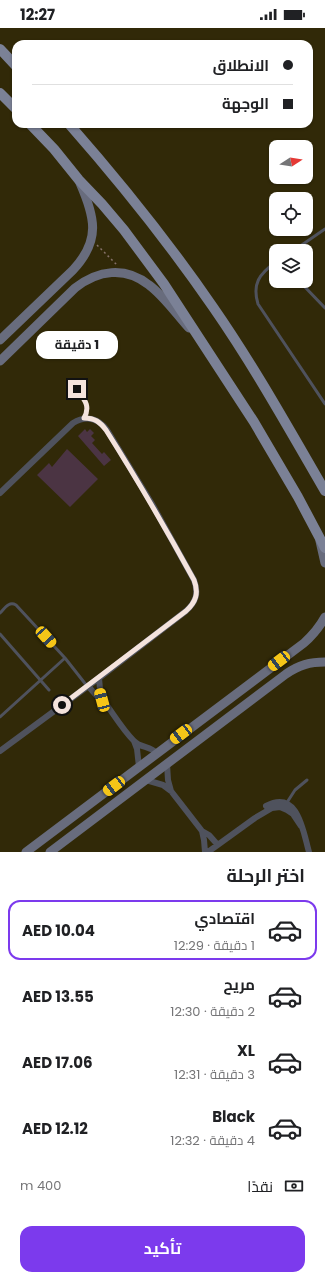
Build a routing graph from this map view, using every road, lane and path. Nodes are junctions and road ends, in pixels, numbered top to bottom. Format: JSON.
{"nodes":[{"id":1,"x":0,"y":49,"type":"edge"},
{"id":2,"x":12,"y":62,"type":"edge"},
{"id":3,"x":0,"y":93,"type":"edge"},
{"id":4,"x":12,"y":105,"type":"edge"},
{"id":5,"x":34,"y":128,"type":"edge"},
{"id":6,"x":72,"y":128,"type":"edge"},
{"id":7,"x":79,"y":180,"type":"junction"},
{"id":8,"x":325,"y":229,"type":"edge"},
{"id":9,"x":90,"y":243,"type":"junction"},
{"id":10,"x":303,"y":244,"type":"edge"},
{"id":11,"x":269,"y":268,"type":"edge"},
{"id":12,"x":117,"y":273,"type":"junction"},
{"id":13,"x":306,"y":288,"type":"edge"},
{"id":14,"x":325,"y":308,"type":"edge"},
{"id":15,"x":0,"y":340,"type":"edge"},
{"id":16,"x":207,"y":348,"type":"junction"},
{"id":17,"x":0,"y":361,"type":"edge"},
{"id":18,"x":77,"y":389,"type":"dead end"},
{"id":19,"x":325,"y":404,"type":"edge"},
{"id":20,"x":84,"y":418,"type":"junction"},
{"id":21,"x":325,"y":491,"type":"edge"},
{"id":22,"x":0,"y":493,"type":"edge"},
{"id":23,"x":319,"y":536,"type":"junction"},
{"id":24,"x":325,"y":548,"type":"edge"},
{"id":25,"x":325,"y":563,"type":"edge"},
{"id":26,"x":0,"y":613,"type":"edge"},
{"id":27,"x":325,"y":617,"type":"edge"},
{"id":28,"x":0,"y":634,"type":"edge"},
{"id":29,"x":65,"y":658,"type":"junction"},
{"id":30,"x":325,"y":662,"type":"edge"},
{"id":31,"x":99,"y":678,"type":"junction"},
{"id":32,"x":41,"y":680,"type":"junction"},
{"id":33,"x":88,"y":686,"type":"junction"},
{"id":34,"x":50,"y":690,"type":"dead end"},
{"id":35,"x":102,"y":700,"type":"junction"},
{"id":36,"x":0,"y":717,"type":"edge"},
{"id":37,"x":134,"y":741,"type":"junction"},
{"id":38,"x":0,"y":752,"type":"edge"},
{"id":39,"x":156,"y":753,"type":"junction"},
{"id":40,"x":167,"y":764,"type":"junction"},
{"id":41,"x":139,"y":767,"type":"junction"},
{"id":42,"x":146,"y":780,"type":"junction"},
{"id":43,"x":307,"y":780,"type":"dead end"},
{"id":44,"x":171,"y":791,"type":"junction"},
{"id":45,"x":286,"y":804,"type":"junction"},
{"id":46,"x":255,"y":818,"type":"junction"},
{"id":47,"x":301,"y":826,"type":"junction"},
{"id":48,"x":202,"y":831,"type":"junction"},
{"id":49,"x":217,"y":844,"type":"junction"},
{"id":50,"x":26,"y":852,"type":"edge"},
{"id":51,"x":50,"y":852,"type":"edge"},
{"id":52,"x":206,"y":852,"type":"edge"},
{"id":53,"x":309,"y":852,"type":"edge"}],
"edges":[{"from":1,"to":2,"type":"main road"},
{"from":3,"to":4,"type":"main road"},
{"from":5,"to":7,"type":"main road"},
{"from":6,"to":21,"type":"main road"},
{"from":7,"to":9,"type":"street"},
{"from":7,"to":16,"type":"main road"},
{"from":8,"to":10,"type":"lane"},
{"from":9,"to":12,"type":"path"},
{"from":9,"to":15,"type":"street"},
{"from":11,"to":19,"type":"lane"},
{"from":12,"to":16,"type":"street"},
{"from":12,"to":17,"type":"street"},
{"from":13,"to":14,"type":"lane"},
{"from":16,"to":23,"type":"main road"},
{"from":18,"to":20,"type":"lane"},
{"from":20,"to":22,"type":"street"},
{"from":20,"to":31,"type":"street"},
{"from":23,"to":24,"type":"main road"},
{"from":23,"to":25,"type":"street"},
{"from":26,"to":29,"type":"lane"},
{"from":27,"to":39,"type":"street"},
{"from":28,"to":32,"type":"lane"},
{"from":29,"to":32,"type":"lane"},
{"from":29,"to":33,"type":"lane"},
{"from":30,"to":40,"type":"street"},
{"from":31,"to":33,"type":"street"},
{"from":31,"to":35,"type":"street"},
{"from":32,"to":34,"type":"lane"},
{"from":32,"to":36,"type":"lane"},
{"from":33,"to":35,"type":"street"},
{"from":33,"to":38,"type":"street"},
{"from":35,"to":37,"type":"street"},
{"from":37,"to":39,"type":"street"},
{"from":37,"to":41,"type":"street"},
{"from":39,"to":41,"type":"street"},
{"from":40,"to":42,"type":"street"},
{"from":40,"to":44,"type":"street"},
{"from":41,"to":50,"type":"street"},
{"from":42,"to":44,"type":"street"},
{"from":42,"to":51,"type":"street"},
{"from":43,"to":45,"type":"lane"},
{"from":44,"to":48,"type":"street"},
{"from":45,"to":46,"type":"street"},
{"from":45,"to":47,"type":"street"},
{"from":46,"to":47,"type":"street"},
{"from":46,"to":49,"type":"street"},
{"from":47,"to":53,"type":"street"},
{"from":48,"to":49,"type":"street"},
{"from":48,"to":52,"type":"street"},
{"from":49,"to":52,"type":"street"}]}
